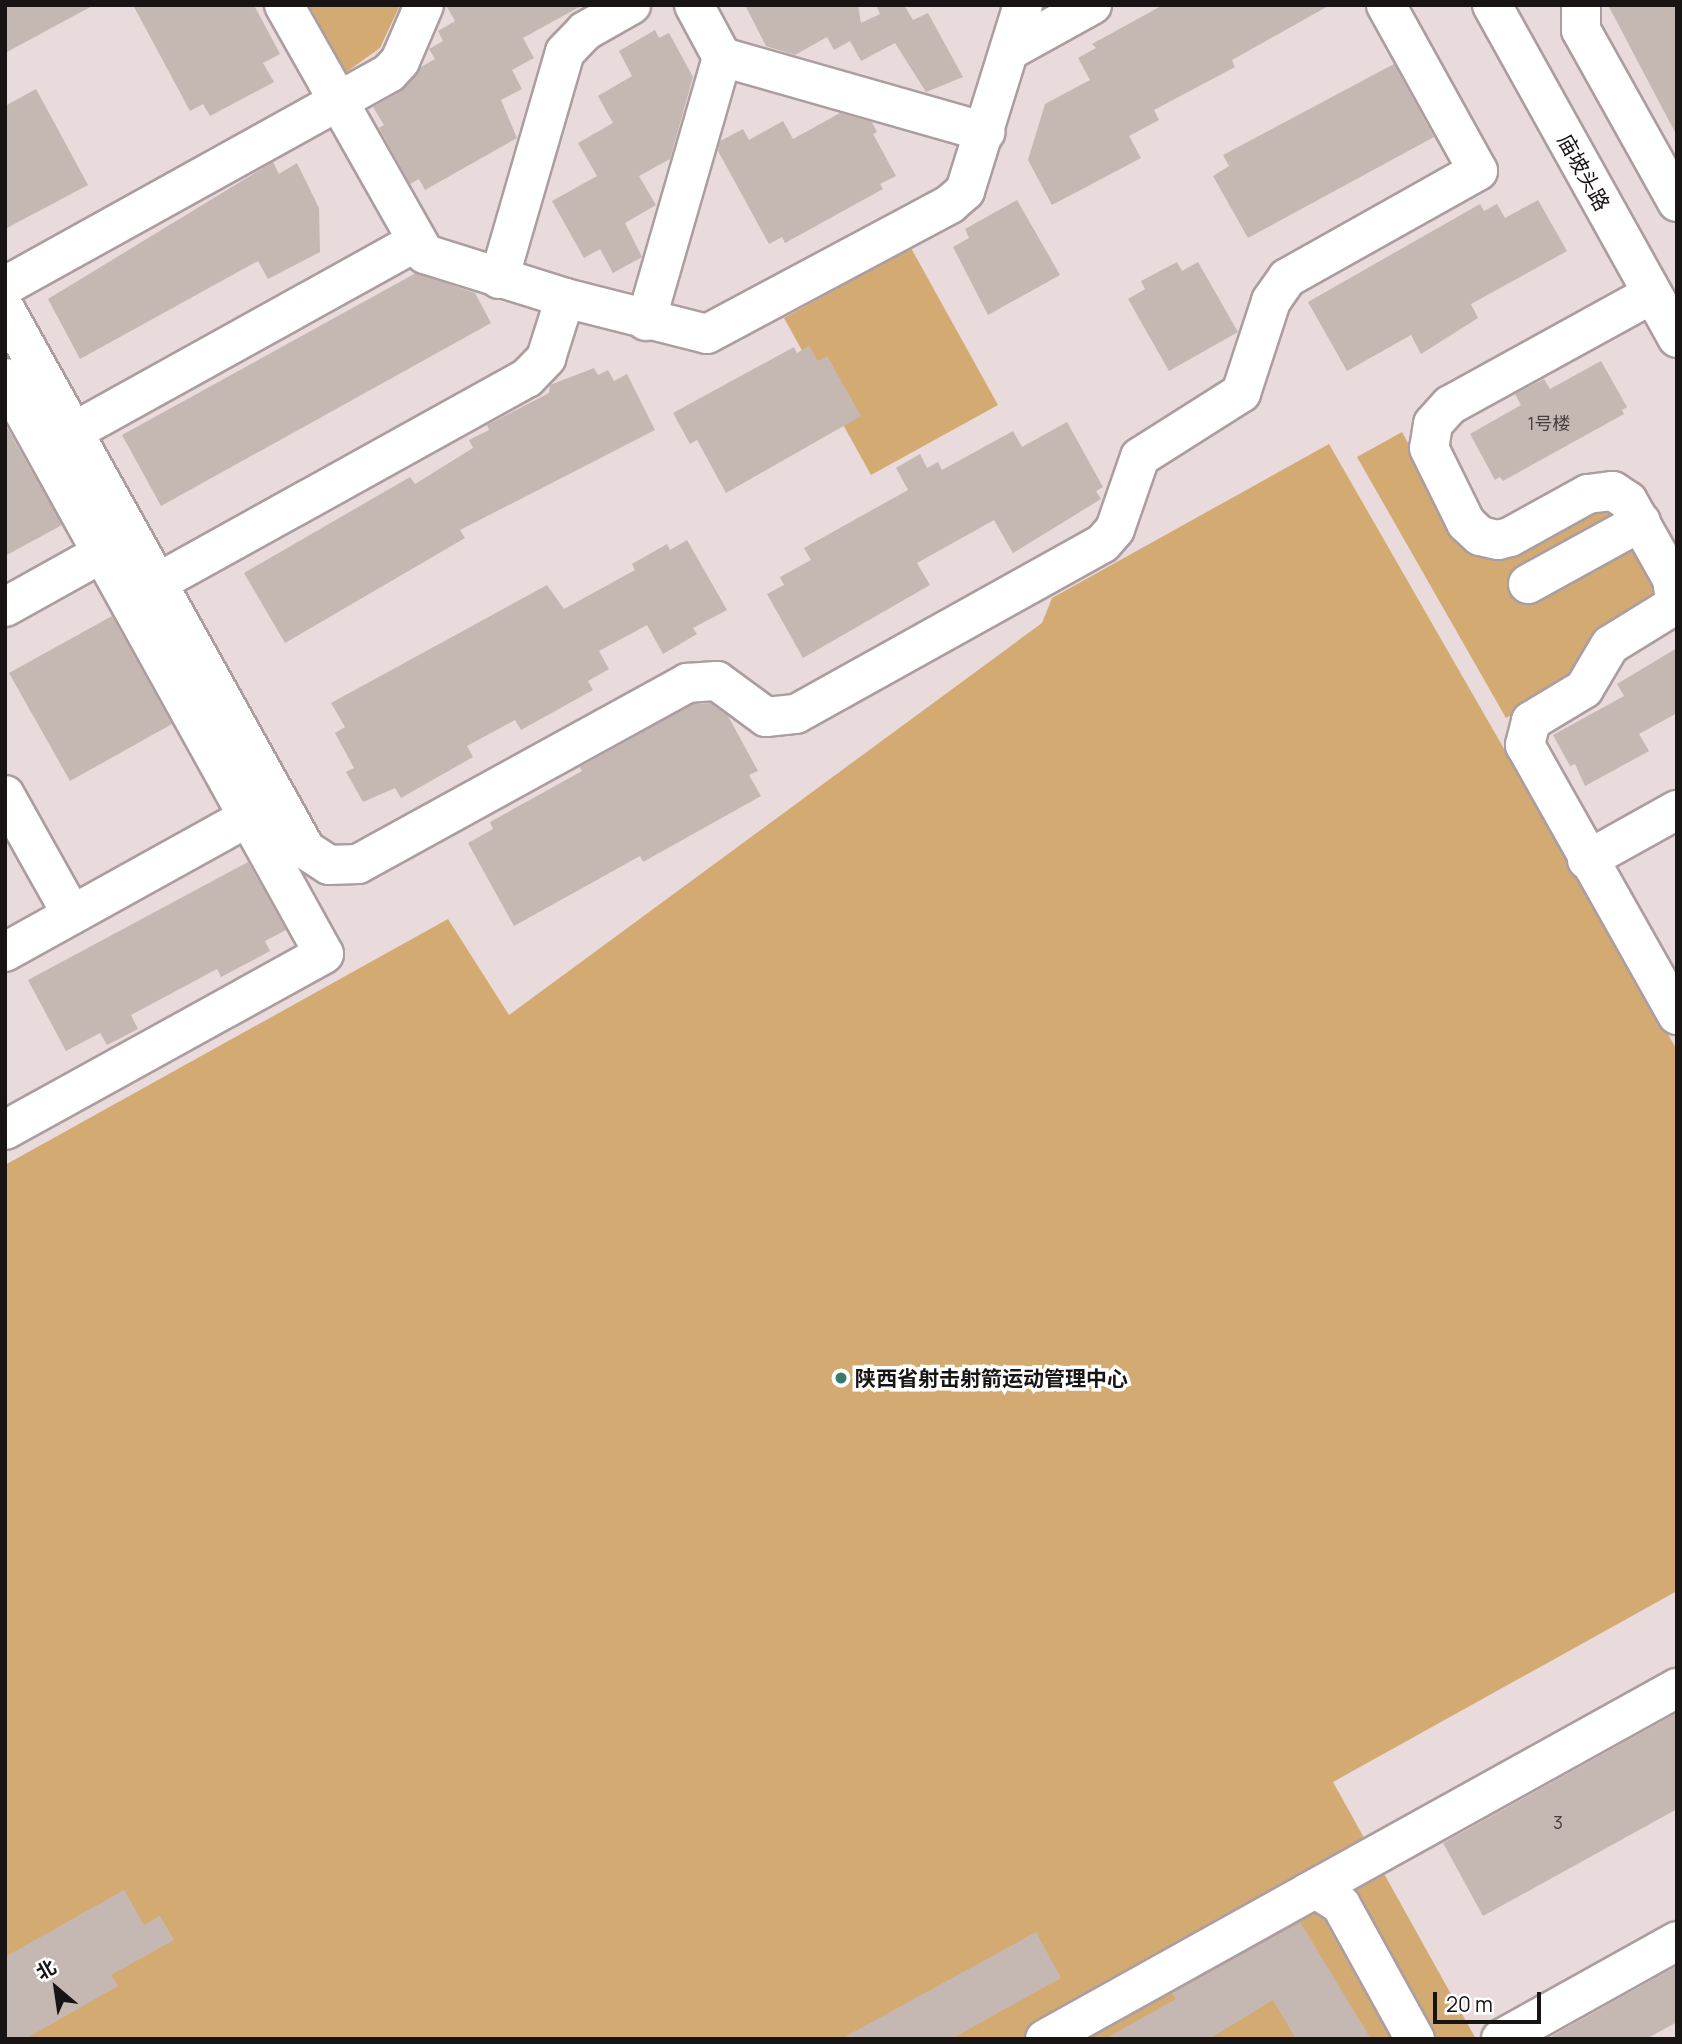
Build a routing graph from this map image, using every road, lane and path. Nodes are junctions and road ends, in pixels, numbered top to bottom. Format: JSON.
{"nodes":[{"id":1,"x":284,"y":5,"type":"edge"},
{"id":2,"x":424,"y":5,"type":"edge"},
{"id":3,"x":631,"y":5,"type":"edge"},
{"id":4,"x":694,"y":5,"type":"edge"},
{"id":5,"x":1023,"y":5,"type":"edge"},
{"id":6,"x":1092,"y":5,"type":"edge"},
{"id":7,"x":1386,"y":5,"type":"edge"},
{"id":8,"x":1492,"y":5,"type":"edge"},
{"id":9,"x":1581,"y":5,"type":"edge"},
{"id":10,"x":1009,"y":51,"type":"junction"},
{"id":11,"x":722,"y":57,"type":"junction"},
{"id":12,"x":337,"y":103,"type":"junction"},
{"id":13,"x":986,"y":132,"type":"junction"},
{"id":14,"x":1677,"y":202,"type":"edge"},
{"id":15,"x":414,"y":243,"type":"junction"},
{"id":16,"x":499,"y":279,"type":"junction"},
{"id":17,"x":5,"y":286,"type":"edge"},
{"id":18,"x":1652,"y":294,"type":"junction"},
{"id":19,"x":565,"y":298,"type":"junction"},
{"id":20,"x":5,"y":309,"type":"edge"},
{"id":21,"x":646,"y":321,"type":"junction"},
{"id":22,"x":1677,"y":338,"type":"edge"},
{"id":23,"x":5,"y":378,"type":"edge"},
{"id":24,"x":73,"y":432,"type":"junction"},
{"id":25,"x":1656,"y":531,"type":"edge"},
{"id":26,"x":103,"y":553,"type":"junction"},
{"id":27,"x":157,"y":583,"type":"junction"},
{"id":28,"x":1528,"y":584,"type":"dead end"},
{"id":29,"x":5,"y":607,"type":"edge"},
{"id":30,"x":5,"y":795,"type":"edge"},
{"id":31,"x":1677,"y":810,"type":"edge"},
{"id":32,"x":249,"y":817,"type":"junction"},
{"id":33,"x":1587,"y":860,"type":"junction"},
{"id":34,"x":72,"y":915,"type":"junction"},
{"id":35,"x":5,"y":952,"type":"edge"},
{"id":36,"x":1676,"y":1014,"type":"edge"},
{"id":37,"x":5,"y":1130,"type":"edge"},
{"id":38,"x":1677,"y":1688,"type":"edge"},
{"id":39,"x":1309,"y":1892,"type":"junction"},
{"id":40,"x":1677,"y":1941,"type":"edge"},
{"id":41,"x":1045,"y":2039,"type":"edge"},
{"id":42,"x":1415,"y":2039,"type":"edge"},
{"id":43,"x":1501,"y":2039,"type":"edge"}],
"edges":[{"from":1,"to":12,"type":"street"},
{"from":2,"to":12,"type":"street"},
{"from":3,"to":16,"type":"street"},
{"from":4,"to":11,"type":"street"},
{"from":5,"to":10,"type":"street"},
{"from":6,"to":10,"type":"street"},
{"from":7,"to":27,"type":"street"},
{"from":8,"to":18,"type":"street","name":"庙坡头路"},
{"from":9,"to":14,"type":"street"},
{"from":10,"to":13,"type":"street"},
{"from":11,"to":13,"type":"street"},
{"from":11,"to":21,"type":"street"},
{"from":12,"to":15,"type":"street"},
{"from":12,"to":17,"type":"street"},
{"from":13,"to":21,"type":"street"},
{"from":15,"to":16,"type":"street"},
{"from":15,"to":24,"type":"street"},
{"from":16,"to":19,"type":"street"},
{"from":18,"to":22,"type":"street","name":"庙坡头路"},
{"from":18,"to":25,"type":"street"},
{"from":19,"to":21,"type":"street"},
{"from":19,"to":27,"type":"street"},
{"from":20,"to":24,"type":"street"},
{"from":23,"to":26,"type":"street"},
{"from":24,"to":27,"type":"street"},
{"from":25,"to":28,"type":"street"},
{"from":25,"to":33,"type":"street"},
{"from":26,"to":29,"type":"street"},
{"from":26,"to":32,"type":"street"},
{"from":30,"to":34,"type":"street"},
{"from":31,"to":33,"type":"street"},
{"from":32,"to":34,"type":"street"},
{"from":32,"to":37,"type":"street"},
{"from":33,"to":36,"type":"street"},
{"from":34,"to":35,"type":"street"},
{"from":38,"to":39,"type":"street"},
{"from":39,"to":41,"type":"street"},
{"from":39,"to":42,"type":"street"},
{"from":40,"to":43,"type":"street"}]}
